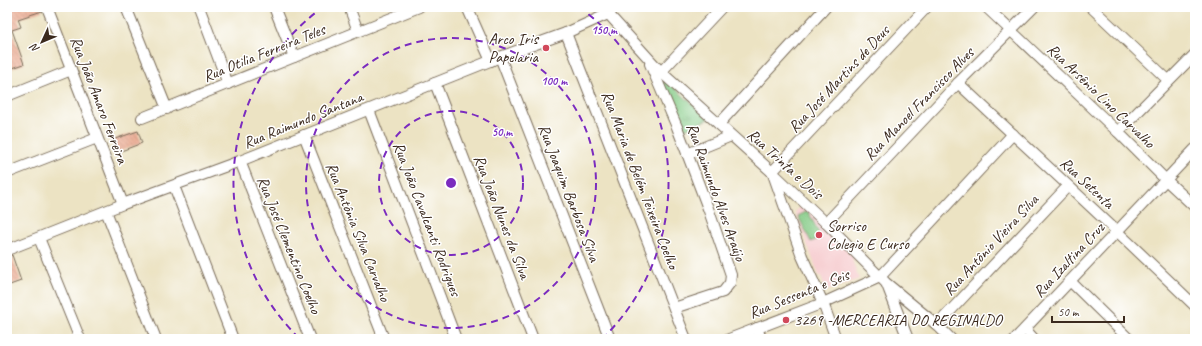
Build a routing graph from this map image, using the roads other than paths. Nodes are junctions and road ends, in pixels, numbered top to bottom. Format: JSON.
{"nodes":[{"id":1,"x":47,"y":7,"type":"edge"},
{"id":2,"x":126,"y":7,"type":"edge"},
{"id":3,"x":199,"y":7,"type":"edge"},
{"id":4,"x":274,"y":7,"type":"edge"},
{"id":5,"x":349,"y":7,"type":"edge"},
{"id":6,"x":419,"y":7,"type":"edge"},
{"id":7,"x":468,"y":7,"type":"edge"},
{"id":8,"x":722,"y":7,"type":"edge"},
{"id":9,"x":826,"y":7,"type":"edge"},
{"id":10,"x":927,"y":7,"type":"edge"},
{"id":11,"x":986,"y":7,"type":"edge"},
{"id":12,"x":1034,"y":7,"type":"edge"},
{"id":13,"x":1091,"y":7,"type":"edge"},
{"id":14,"x":608,"y":9,"type":"edge"},
{"id":15,"x":358,"y":31,"type":"junction"},
{"id":16,"x":1011,"y":31,"type":"junction"},
{"id":17,"x":566,"y":33,"type":"junction"},
{"id":18,"x":646,"y":54,"type":"junction"},
{"id":19,"x":1195,"y":54,"type":"edge"},
{"id":20,"x":294,"y":57,"type":"junction"},
{"id":21,"x":495,"y":59,"type":"junction"},
{"id":22,"x":71,"y":70,"type":"junction"},
{"id":23,"x":661,"y":72,"type":"junction"},
{"id":24,"x":1168,"y":80,"type":"junction"},
{"id":25,"x":435,"y":83,"type":"junction"},
{"id":26,"x":958,"y":83,"type":"junction"},
{"id":27,"x":228,"y":84,"type":"junction"},
{"id":28,"x":7,"y":96,"type":"edge"},
{"id":29,"x":168,"y":109,"type":"junction"},
{"id":30,"x":369,"y":110,"type":"junction"},
{"id":31,"x":142,"y":118,"type":"dead end"},
{"id":32,"x":719,"y":124,"type":"junction"},
{"id":33,"x":1118,"y":132,"type":"junction"},
{"id":34,"x":1013,"y":134,"type":"junction"},
{"id":35,"x":304,"y":135,"type":"junction"},
{"id":36,"x":731,"y":136,"type":"junction"},
{"id":37,"x":97,"y":138,"type":"junction"},
{"id":38,"x":1195,"y":149,"type":"edge"},
{"id":39,"x":686,"y":154,"type":"junction"},
{"id":40,"x":240,"y":161,"type":"junction"},
{"id":41,"x":772,"y":172,"type":"junction"},
{"id":42,"x":7,"y":173,"type":"edge"},
{"id":43,"x":1166,"y":180,"type":"junction"},
{"id":44,"x":174,"y":186,"type":"junction"},
{"id":45,"x":1068,"y":186,"type":"junction"},
{"id":46,"x":123,"y":204,"type":"junction"},
{"id":47,"x":1195,"y":207,"type":"edge"},
{"id":48,"x":106,"y":211,"type":"junction"},
{"id":49,"x":826,"y":223,"type":"junction"},
{"id":50,"x":1117,"y":231,"type":"junction"},
{"id":51,"x":39,"y":238,"type":"junction"},
{"id":52,"x":7,"y":250,"type":"edge"},
{"id":53,"x":883,"y":280,"type":"junction"},
{"id":54,"x":1070,"y":281,"type":"junction"},
{"id":55,"x":823,"y":303,"type":"junction"},
{"id":56,"x":1195,"y":306,"type":"edge"},
{"id":57,"x":674,"y":308,"type":"junction"},
{"id":58,"x":937,"y":325,"type":"junction"},
{"id":59,"x":757,"y":328,"type":"junction"},
{"id":60,"x":1024,"y":329,"type":"junction"},
{"id":61,"x":80,"y":339,"type":"edge"},
{"id":62,"x":156,"y":339,"type":"edge"},
{"id":63,"x":233,"y":339,"type":"edge"},
{"id":64,"x":310,"y":339,"type":"edge"},
{"id":65,"x":384,"y":339,"type":"edge"},
{"id":66,"x":456,"y":339,"type":"edge"},
{"id":67,"x":533,"y":339,"type":"edge"},
{"id":68,"x":610,"y":339,"type":"edge"},
{"id":69,"x":686,"y":339,"type":"edge"},
{"id":70,"x":729,"y":339,"type":"edge"},
{"id":71,"x":761,"y":339,"type":"edge"},
{"id":72,"x":836,"y":339,"type":"edge"},
{"id":73,"x":908,"y":339,"type":"edge"},
{"id":74,"x":951,"y":339,"type":"edge"},
{"id":75,"x":1014,"y":339,"type":"edge"},
{"id":76,"x":1034,"y":339,"type":"edge"},
{"id":77,"x":1129,"y":339,"type":"edge"}],
"edges":[{"from":1,"to":22,"type":"street","name":"Rua João Amaro Ferreira"},
{"from":2,"to":29,"type":"street"},
{"from":3,"to":27,"type":"street"},
{"from":4,"to":20,"type":"street"},
{"from":5,"to":15,"type":"street"},
{"from":6,"to":15,"type":"street","name":"Rua Otilia Ferreira Teles"},
{"from":7,"to":21,"type":"street","name":"Rua Joaquim Barbosa Silva"},
{"from":8,"to":23,"type":"street"},
{"from":9,"to":32,"type":"street"},
{"from":10,"to":41,"type":"street","name":"Rua José Martins de Deus"},
{"from":11,"to":16,"type":"street","name":"Rua Arsênio Lino Carvalho"},
{"from":12,"to":16,"type":"street","name":"Rua Manoel Francisco Alves"},
{"from":13,"to":24,"type":"street"},
{"from":14,"to":17,"type":"street","name":"Rua Raimundo Santana"},
{"from":14,"to":18,"type":"street","name":"Rua Trinta e Dois"},
{"from":15,"to":20,"type":"street","name":"Rua Otilia Ferreira Teles"},
{"from":16,"to":26,"type":"street","name":"Rua Manoel Francisco Alves"},
{"from":16,"to":33,"type":"street","name":"Rua Arsênio Lino Carvalho"},
{"from":17,"to":21,"type":"street","name":"Rua Raimundo Santana"},
{"from":17,"to":57,"type":"street","name":"Rua Maria de Belém Teixeira Coelho"},
{"from":18,"to":23,"type":"street","name":"Rua Trinta e Dois"},
{"from":18,"to":39,"type":"street","name":"Rua Raimundo Alves Araújo"},
{"from":19,"to":24,"type":"street"},
{"from":20,"to":27,"type":"street","name":"Rua Otilia Ferreira Teles"},
{"from":21,"to":25,"type":"street","name":"Rua Raimundo Santana"},
{"from":21,"to":68,"type":"street","name":"Rua Joaquim Barbosa Silva"},
{"from":22,"to":28,"type":"street"},
{"from":22,"to":37,"type":"street","name":"Rua João Amaro Ferreira"},
{"from":23,"to":32,"type":"street","name":"Rua Trinta e Dois"},
{"from":24,"to":33,"type":"street"},
{"from":25,"to":30,"type":"street","name":"Rua Raimundo Santana"},
{"from":25,"to":67,"type":"street","name":"Rua João Nunes da Silva"},
{"from":26,"to":34,"type":"street","name":"Rua Setenta"},
{"from":26,"to":49,"type":"street","name":"Rua Manoel Francisco Alves"},
{"from":27,"to":29,"type":"street","name":"Rua Otilia Ferreira Teles"},
{"from":29,"to":31,"type":"street","name":"Rua Otilia Ferreira Teles"},
{"from":30,"to":35,"type":"street","name":"Rua Raimundo Santana"},
{"from":30,"to":66,"type":"street","name":"Rua João Cavalcanti Rodrigues"},
{"from":32,"to":36,"type":"street","name":"Rua Trinta e Dois"},
{"from":33,"to":43,"type":"street","name":"Rua Arsênio Lino Carvalho"},
{"from":34,"to":45,"type":"street","name":"Rua Setenta"},
{"from":34,"to":53,"type":"street"},
{"from":35,"to":40,"type":"street","name":"Rua Raimundo Santana"},
{"from":35,"to":65,"type":"street","name":"Rua Antônia Silva Carvalho"},
{"from":36,"to":39,"type":"street"},
{"from":36,"to":41,"type":"street","name":"Rua Trinta e Dois"},
{"from":37,"to":42,"type":"street"},
{"from":37,"to":46,"type":"street","name":"Rua João Amaro Ferreira"},
{"from":38,"to":43,"type":"street","name":"Rua Izaltina Cruz"},
{"from":39,"to":57,"type":"street","name":"Rua Raimundo Alves Araújo"},
{"from":40,"to":44,"type":"street","name":"Rua Raimundo Santana"},
{"from":40,"to":64,"type":"street","name":"Rua José Clementino Coelho"},
{"from":41,"to":49,"type":"street","name":"Rua Trinta e Dois"},
{"from":41,"to":55,"type":"street"},
{"from":43,"to":47,"type":"street","name":"Rua Arsênio Lino Carvalho"},
{"from":43,"to":50,"type":"street","name":"Rua Izaltina Cruz"},
{"from":44,"to":46,"type":"street","name":"Rua Raimundo Santana"},
{"from":44,"to":63,"type":"street"},
{"from":45,"to":50,"type":"street","name":"Rua Setenta"},
{"from":45,"to":58,"type":"street","name":"Rua Antônio Vieira Silva"},
{"from":46,"to":48,"type":"street","name":"Rua Raimundo Santana"},
{"from":48,"to":51,"type":"street","name":"Rua Raimundo Santana"},
{"from":48,"to":62,"type":"street"},
{"from":49,"to":53,"type":"street","name":"Rua Trinta e Dois"},
{"from":50,"to":54,"type":"street","name":"Rua Izaltina Cruz"},
{"from":50,"to":56,"type":"street","name":"Rua Setenta"},
{"from":51,"to":52,"type":"street","name":"Rua Raimundo Santana"},
{"from":51,"to":61,"type":"street"},
{"from":53,"to":55,"type":"street","name":"Rua Sessenta e Seis"},
{"from":53,"to":58,"type":"street","name":"Rua Trinta e Dois"},
{"from":53,"to":73,"type":"street"},
{"from":54,"to":60,"type":"street","name":"Rua Izaltina Cruz"},
{"from":54,"to":77,"type":"street"},
{"from":55,"to":59,"type":"street","name":"Rua Sessenta e Seis"},
{"from":55,"to":72,"type":"street"},
{"from":57,"to":69,"type":"street","name":"Rua Maria de Belém Teixeira Coelho"},
{"from":58,"to":74,"type":"street","name":"Rua Trinta e Dois"},
{"from":59,"to":70,"type":"street","name":"Rua Sessenta e Seis"},
{"from":59,"to":71,"type":"street"},
{"from":60,"to":75,"type":"street","name":"Rua Izaltina Cruz"},
{"from":60,"to":76,"type":"street"}]}
